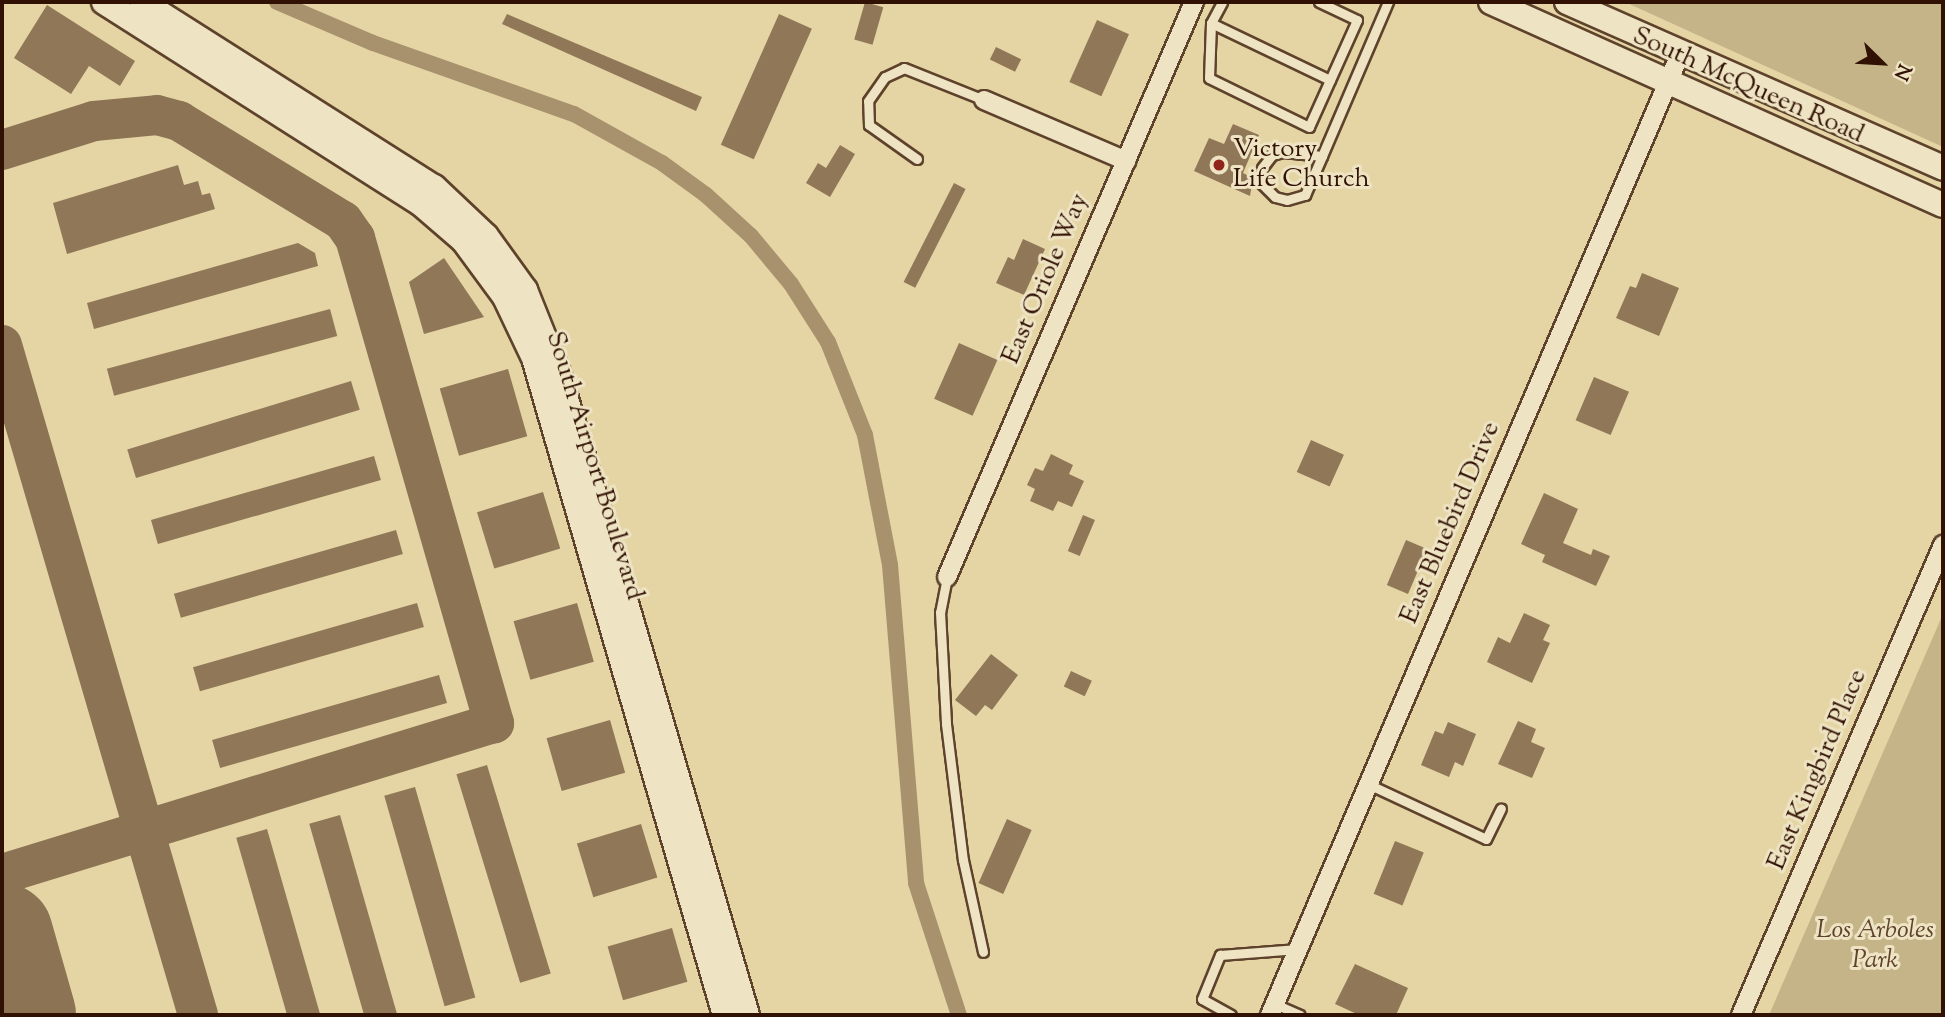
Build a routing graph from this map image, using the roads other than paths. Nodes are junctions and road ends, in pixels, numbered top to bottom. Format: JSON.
{"nodes":[{"id":1,"x":104,"y":2,"type":"edge"},
{"id":2,"x":142,"y":2,"type":"edge"},
{"id":3,"x":1222,"y":2,"type":"edge"},
{"id":4,"x":1319,"y":2,"type":"edge"},
{"id":5,"x":1388,"y":2,"type":"edge"},
{"id":6,"x":1491,"y":2,"type":"edge"},
{"id":7,"x":1567,"y":2,"type":"edge"},
{"id":8,"x":1190,"y":3,"type":"edge"},
{"id":9,"x":1211,"y":23,"type":"junction"},
{"id":10,"x":1681,"y":52,"type":"junction"},
{"id":11,"x":1330,"y":79,"type":"junction"},
{"id":12,"x":1667,"y":84,"type":"junction"},
{"id":13,"x":984,"y":100,"type":"joint"},
{"id":14,"x":365,"y":154,"type":"junction"},
{"id":15,"x":1322,"y":156,"type":"junction"},
{"id":16,"x":917,"y":159,"type":"dead end"},
{"id":17,"x":1126,"y":160,"type":"junction"},
{"id":18,"x":1943,"y":168,"type":"edge"},
{"id":19,"x":1943,"y":205,"type":"edge"},
{"id":20,"x":1943,"y":545,"type":"edge"},
{"id":21,"x":947,"y":577,"type":"joint"},
{"id":22,"x":1368,"y":784,"type":"junction"},
{"id":23,"x":1501,"y":808,"type":"dead end"},
{"id":24,"x":1298,"y":949,"type":"junction"},
{"id":25,"x":983,"y":952,"type":"dead end"},
{"id":26,"x":1272,"y":1009,"type":"edge"},
{"id":27,"x":725,"y":1015,"type":"edge"},
{"id":28,"x":747,"y":1015,"type":"edge"},
{"id":29,"x":1231,"y":1015,"type":"edge"},
{"id":30,"x":1300,"y":1015,"type":"edge"},
{"id":31,"x":1741,"y":1015,"type":"edge"}],
"edges":[{"from":1,"to":14,"type":"street","name":"South Airport Boulevard"},
{"from":2,"to":14,"type":"street","name":"South Airport Boulevard"},
{"from":3,"to":9,"type":"lane"},
{"from":4,"to":11,"type":"lane"},
{"from":5,"to":15,"type":"lane"},
{"from":6,"to":12,"type":"street","name":"South McQueen Road"},
{"from":7,"to":10,"type":"street","name":"South McQueen Road"},
{"from":8,"to":17,"type":"street","name":"East Oriole Way"},
{"from":9,"to":11,"type":"lane"},
{"from":9,"to":11,"type":"lane"},
{"from":10,"to":12,"type":"street","name":"East Bluebird Drive"},
{"from":10,"to":18,"type":"street","name":"South McQueen Road"},
{"from":12,"to":19,"type":"street","name":"South McQueen Road"},
{"from":12,"to":22,"type":"street","name":"East Bluebird Drive"},
{"from":13,"to":16,"type":"lane"},
{"from":13,"to":17,"type":"street"},
{"from":14,"to":27,"type":"street","name":"South Airport Boulevard"},
{"from":14,"to":28,"type":"street","name":"South Airport Boulevard"},
{"from":15,"to":15,"type":"lane"},
{"from":17,"to":21,"type":"street","name":"East Oriole Way"},
{"from":20,"to":31,"type":"street","name":"East Kingbird Place"},
{"from":21,"to":25,"type":"lane"},
{"from":22,"to":23,"type":"lane"},
{"from":22,"to":24,"type":"street","name":"East Bluebird Drive"},
{"from":24,"to":26,"type":"street","name":"East Bluebird Drive"},
{"from":24,"to":29,"type":"lane"},
{"from":26,"to":30,"type":"lane"}]}
